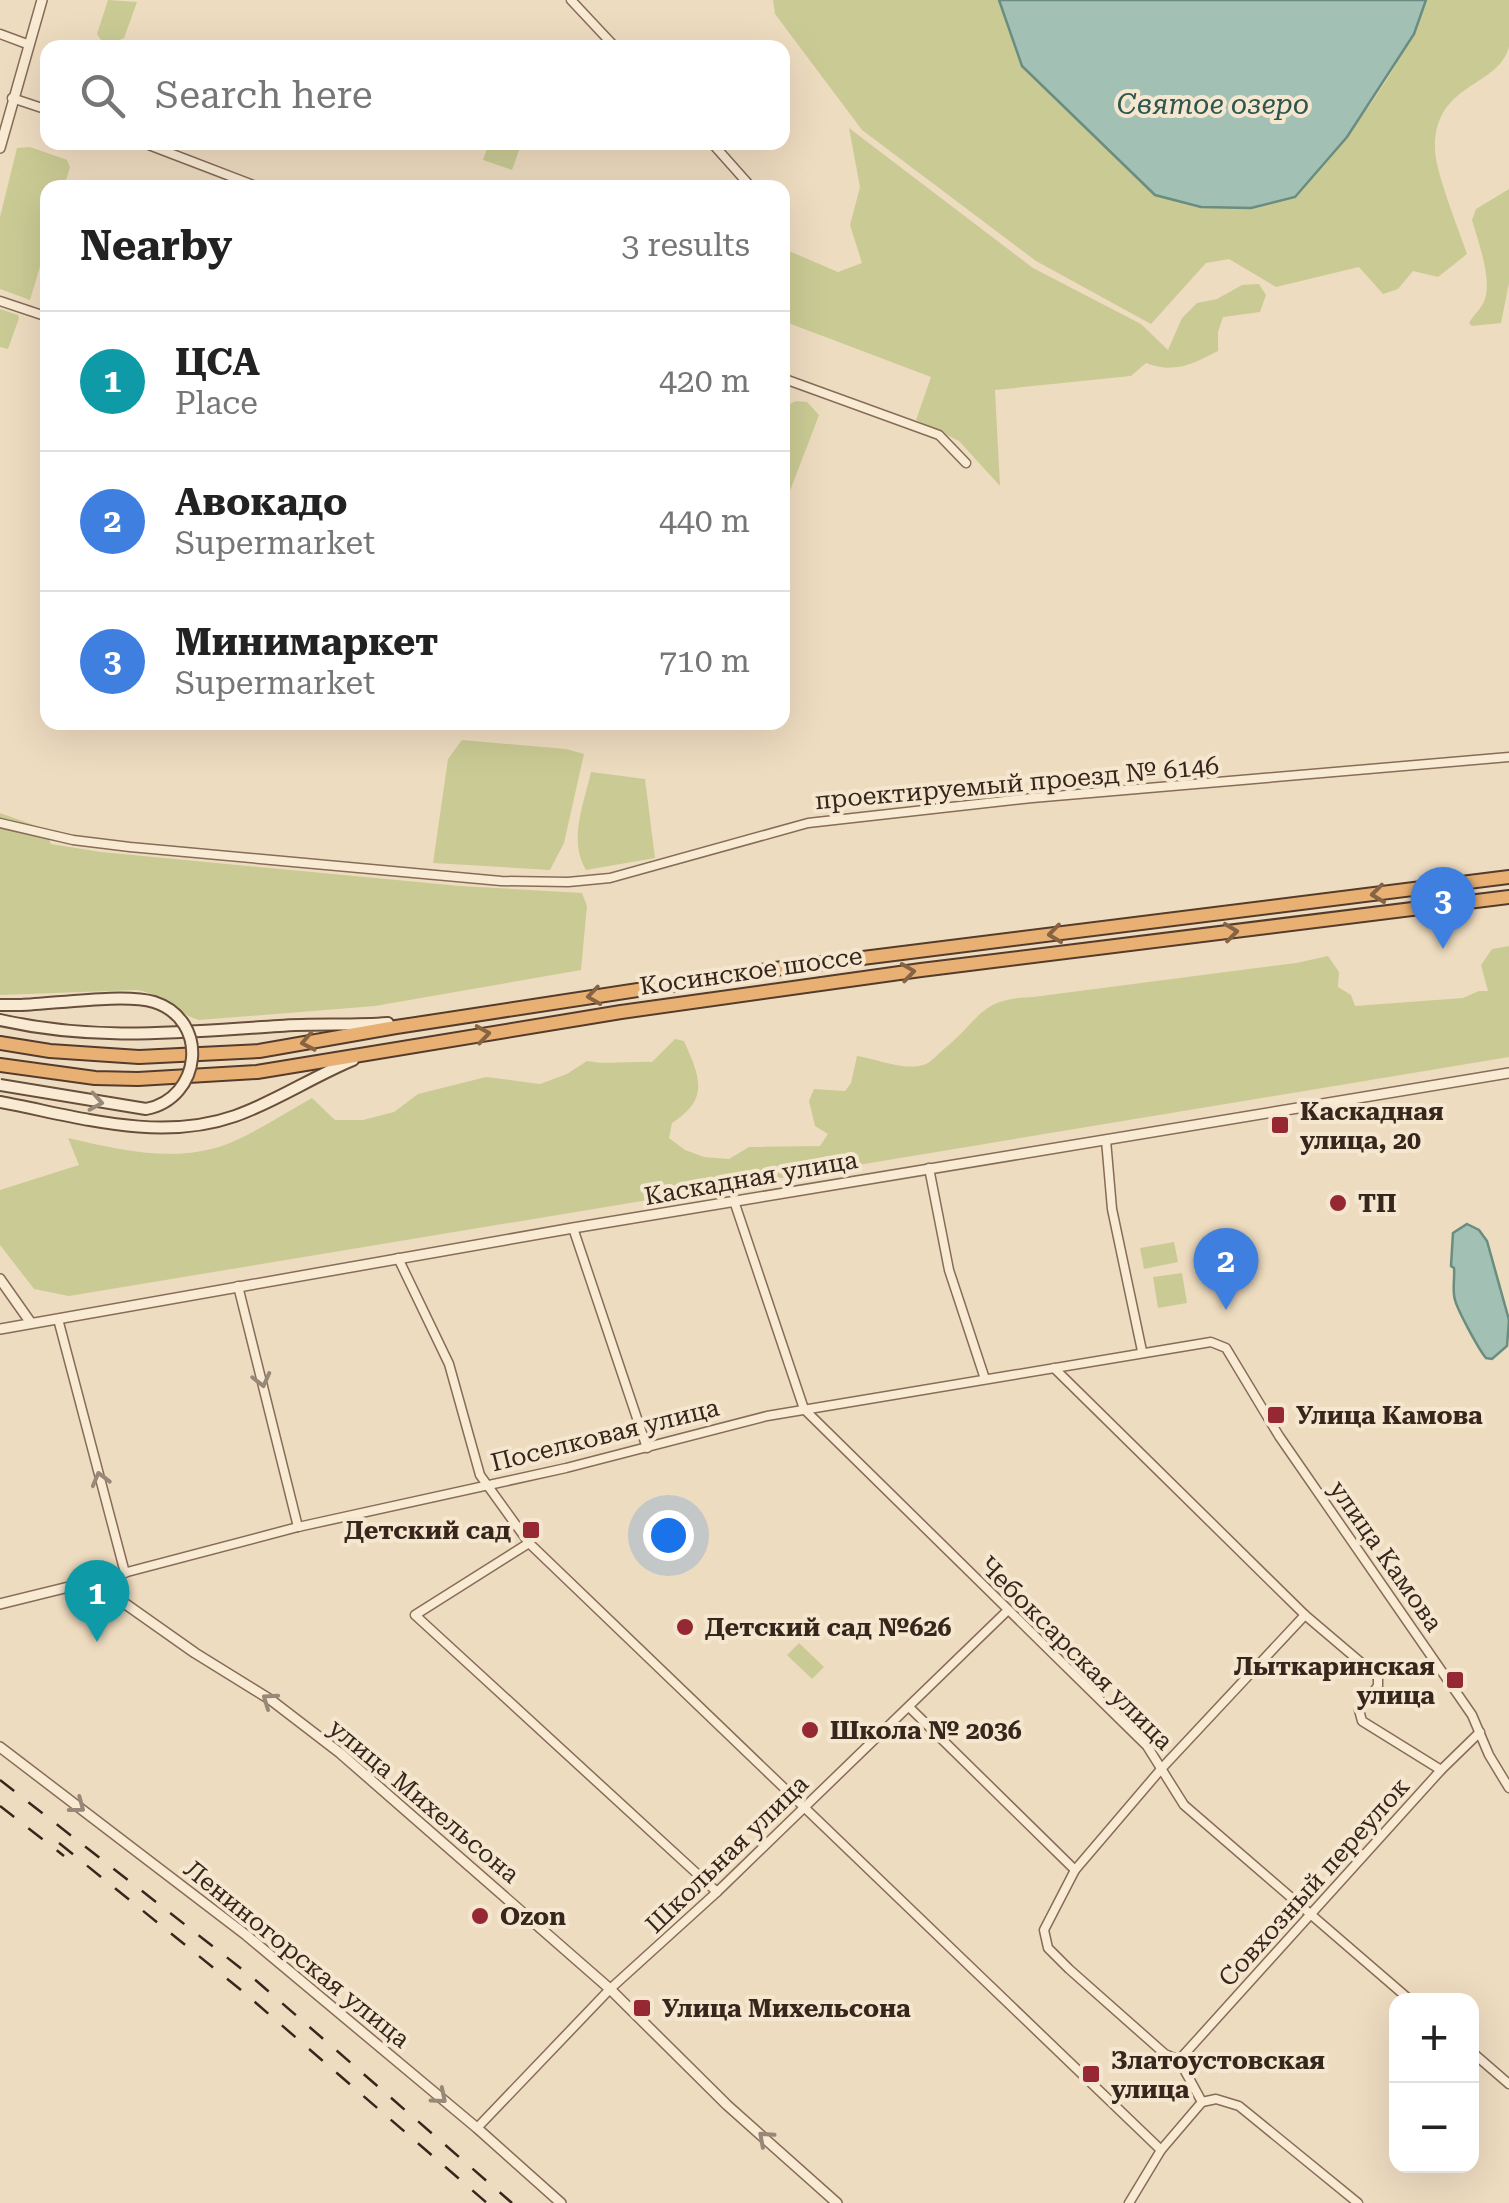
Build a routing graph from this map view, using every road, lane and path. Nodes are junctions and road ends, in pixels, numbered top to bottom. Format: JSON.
{"nodes":[{"id":1,"x":42,"y":0,"type":"edge"},
{"id":2,"x":571,"y":0,"type":"edge"},
{"id":3,"x":0,"y":34,"type":"edge"},
{"id":4,"x":608,"y":40,"type":"edge"},
{"id":5,"x":27,"y":44,"type":"junction"},
{"id":6,"x":12,"y":98,"type":"junction"},
{"id":7,"x":40,"y":107,"type":"edge"},
{"id":8,"x":0,"y":148,"type":"edge"},
{"id":9,"x":162,"y":150,"type":"edge"},
{"id":10,"x":718,"y":150,"type":"edge"},
{"id":11,"x":240,"y":180,"type":"edge"},
{"id":12,"x":745,"y":180,"type":"edge"},
{"id":13,"x":0,"y":302,"type":"edge"},
{"id":14,"x":40,"y":314,"type":"edge"},
{"id":15,"x":790,"y":381,"type":"edge"},
{"id":16,"x":966,"y":463,"type":"dead end"},
{"id":17,"x":1509,"y":757,"type":"edge"},
{"id":18,"x":0,"y":824,"type":"edge"},
{"id":19,"x":1509,"y":877,"type":"edge"},
{"id":20,"x":1509,"y":897,"type":"edge"},
{"id":21,"x":0,"y":1005,"type":"edge"},
{"id":22,"x":0,"y":1020,"type":"edge"},
{"id":23,"x":438,"y":1020,"type":"junction"},
{"id":24,"x":0,"y":1042,"type":"edge"},
{"id":25,"x":386,"y":1049,"type":"junction"},
{"id":26,"x":0,"y":1065,"type":"edge"},
{"id":27,"x":1509,"y":1072,"type":"edge"},
{"id":28,"x":0,"y":1085,"type":"edge"},
{"id":29,"x":0,"y":1102,"type":"edge"},
{"id":30,"x":1106,"y":1140,"type":"junction"},
{"id":31,"x":929,"y":1168,"type":"junction"},
{"id":32,"x":734,"y":1201,"type":"junction"},
{"id":33,"x":573,"y":1228,"type":"junction"},
{"id":34,"x":398,"y":1258,"type":"junction"},
{"id":35,"x":0,"y":1280,"type":"edge"},
{"id":36,"x":238,"y":1286,"type":"junction"},
{"id":37,"x":58,"y":1319,"type":"junction"},
{"id":38,"x":31,"y":1324,"type":"junction"},
{"id":39,"x":0,"y":1329,"type":"edge"},
{"id":40,"x":1226,"y":1348,"type":"joint"},
{"id":41,"x":1142,"y":1352,"type":"junction"},
{"id":42,"x":1054,"y":1368,"type":"junction"},
{"id":43,"x":984,"y":1379,"type":"junction"},
{"id":44,"x":804,"y":1409,"type":"junction"},
{"id":45,"x":647,"y":1448,"type":"junction"},
{"id":46,"x":486,"y":1485,"type":"junction"},
{"id":47,"x":298,"y":1528,"type":"junction"},
{"id":48,"x":529,"y":1543,"type":"junction"},
{"id":49,"x":126,"y":1573,"type":"junction"},
{"id":50,"x":93,"y":1581,"type":"junction"},
{"id":51,"x":0,"y":1604,"type":"edge"},
{"id":52,"x":1008,"y":1611,"type":"junction"},
{"id":53,"x":1306,"y":1615,"type":"junction"},
{"id":54,"x":910,"y":1708,"type":"junction"},
{"id":55,"x":1480,"y":1732,"type":"junction"},
{"id":56,"x":0,"y":1747,"type":"edge"},
{"id":57,"x":1162,"y":1768,"type":"junction"},
{"id":58,"x":1441,"y":1770,"type":"junction"},
{"id":59,"x":1509,"y":1788,"type":"edge"},
{"id":60,"x":804,"y":1806,"type":"junction"},
{"id":61,"x":1074,"y":1870,"type":"junction"},
{"id":62,"x":717,"y":1892,"type":"junction"},
{"id":63,"x":1310,"y":1918,"type":"junction"},
{"id":64,"x":610,"y":1990,"type":"junction"},
{"id":65,"x":1401,"y":1993,"type":"edge"},
{"id":66,"x":1479,"y":2058,"type":"edge"},
{"id":67,"x":1179,"y":2060,"type":"junction"},
{"id":68,"x":1509,"y":2084,"type":"edge"},
{"id":69,"x":1202,"y":2102,"type":"junction"},
{"id":70,"x":477,"y":2128,"type":"junction"},
{"id":71,"x":1161,"y":2150,"type":"junction"},
{"id":72,"x":560,"y":2203,"type":"edge"},
{"id":73,"x":837,"y":2203,"type":"edge"},
{"id":74,"x":1129,"y":2203,"type":"edge"},
{"id":75,"x":1358,"y":2203,"type":"edge"}],
"edges":[{"from":1,"to":5,"type":"street"},
{"from":2,"to":4,"type":"street"},
{"from":3,"to":5,"type":"street"},
{"from":5,"to":6,"type":"street"},
{"from":6,"to":7,"type":"street"},
{"from":6,"to":8,"type":"street"},
{"from":9,"to":11,"type":"street"},
{"from":10,"to":12,"type":"street"},
{"from":13,"to":14,"type":"street"},
{"from":15,"to":16,"type":"street"},
{"from":17,"to":18,"type":"street","name":"проектируемый проезд № 6146"},
{"from":19,"to":23,"type":"highway","name":"Косинское шоссе","one_way":true},
{"from":25,"to":20,"type":"highway","name":"Косинское шоссе","one_way":true},
{"from":28,"to":21,"type":"main road","one_way":true,"bridge":true},
{"from":22,"to":23,"type":"main road"},
{"from":23,"to":24,"type":"highway","name":"Косинское шоссе","one_way":true},
{"from":25,"to":26,"type":"highway","name":"Косинское шоссе"},
{"from":25,"to":29,"type":"main road"},
{"from":27,"to":30,"type":"street","name":"Каскадная улица"},
{"from":30,"to":31,"type":"street","name":"Каскадная улица"},
{"from":30,"to":41,"type":"street"},
{"from":31,"to":32,"type":"street","name":"Каскадная улица"},
{"from":31,"to":43,"type":"street"},
{"from":32,"to":33,"type":"street","name":"Каскадная улица"},
{"from":32,"to":44,"type":"street"},
{"from":33,"to":34,"type":"street","name":"Каскадная улица"},
{"from":33,"to":45,"type":"street"},
{"from":34,"to":36,"type":"street","name":"Каскадная улица"},
{"from":34,"to":46,"type":"street"},
{"from":35,"to":38,"type":"street"},
{"from":36,"to":37,"type":"street","name":"Каскадная улица"},
{"from":36,"to":47,"type":"street","one_way":true},
{"from":37,"to":38,"type":"street","name":"Каскадная улица"},
{"from":49,"to":37,"type":"street","one_way":true},
{"from":38,"to":39,"type":"street","name":"Каскадная улица"},
{"from":40,"to":41,"type":"street","name":"Поселковая улица"},
{"from":40,"to":55,"type":"street","name":"улица Камова"},
{"from":41,"to":42,"type":"street","name":"Поселковая улица"},
{"from":42,"to":43,"type":"street","name":"Поселковая улица"},
{"from":42,"to":53,"type":"street"},
{"from":43,"to":44,"type":"street","name":"Поселковая улица"},
{"from":44,"to":45,"type":"street","name":"Поселковая улица"},
{"from":44,"to":52,"type":"street","name":"Чебоксарская улица"},
{"from":45,"to":46,"type":"street","name":"Поселковая улица"},
{"from":46,"to":47,"type":"street","name":"Поселковая улица"},
{"from":46,"to":48,"type":"street"},
{"from":47,"to":49,"type":"street","name":"Поселковая улица"},
{"from":48,"to":60,"type":"street"},
{"from":48,"to":62,"type":"street"},
{"from":49,"to":50,"type":"street","name":"Поселковая улица"},
{"from":50,"to":51,"type":"street","name":"Поселковая улица"},
{"from":64,"to":50,"type":"street","name":"улица Михельсона","one_way":true},
{"from":52,"to":54,"type":"street","name":"Школьная улица"},
{"from":52,"to":57,"type":"street","name":"Чебоксарская улица"},
{"from":53,"to":57,"type":"street"},
{"from":53,"to":58,"type":"street"},
{"from":54,"to":60,"type":"street","name":"Школьная улица"},
{"from":54,"to":61,"type":"street"},
{"from":55,"to":58,"type":"street","name":"Совхозный переулок"},
{"from":55,"to":59,"type":"street","name":"улица Камова"},
{"from":56,"to":70,"type":"street","name":"Лениногорская улица","one_way":true},
{"from":57,"to":61,"type":"street"},
{"from":57,"to":63,"type":"street","name":"Чебоксарская улица"},
{"from":58,"to":63,"type":"street","name":"Совхозный переулок"},
{"from":60,"to":62,"type":"street","name":"Школьная улица"},
{"from":60,"to":71,"type":"street"},
{"from":61,"to":67,"type":"street"},
{"from":62,"to":64,"type":"street","name":"Школьная улица"},
{"from":63,"to":65,"type":"street","name":"Чебоксарская улица"},
{"from":63,"to":67,"type":"street","name":"Совхозный переулок"},
{"from":64,"to":70,"type":"street","name":"Школьная улица"},
{"from":73,"to":64,"type":"street","name":"улица Михельсона","one_way":true},
{"from":66,"to":68,"type":"street"},
{"from":67,"to":69,"type":"street"},
{"from":69,"to":71,"type":"street"},
{"from":69,"to":75,"type":"street"},
{"from":70,"to":72,"type":"street","name":"Лениногорская улица"},
{"from":71,"to":74,"type":"street"}]}
